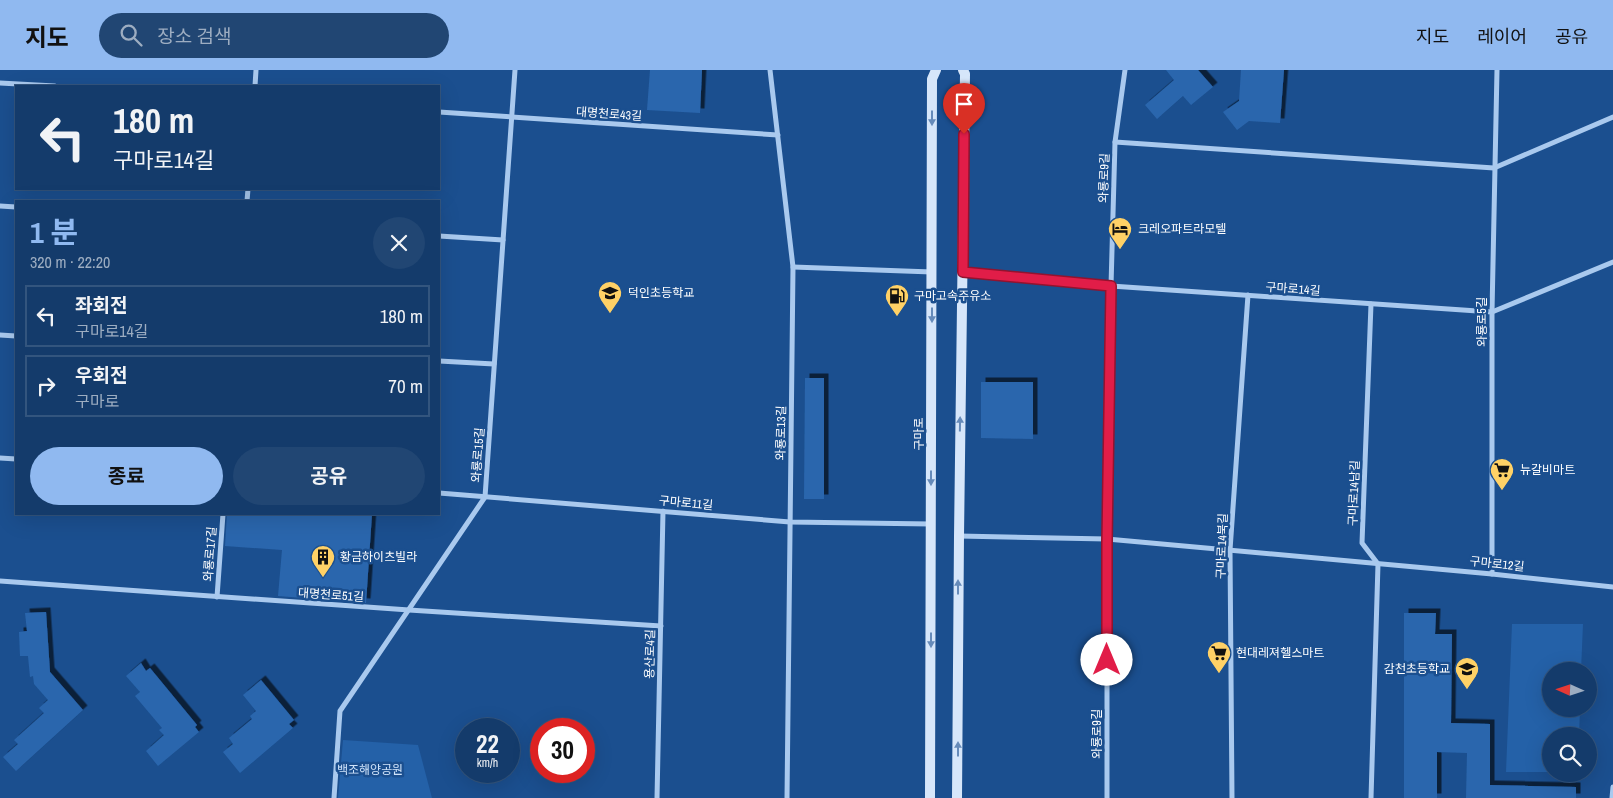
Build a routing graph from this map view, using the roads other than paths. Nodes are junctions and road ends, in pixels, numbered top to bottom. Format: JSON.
{"nodes":[{"id":1,"x":256,"y":70,"type":"edge"},
{"id":2,"x":515,"y":70,"type":"edge"},
{"id":3,"x":770,"y":70,"type":"edge"},
{"id":4,"x":936,"y":70,"type":"edge"},
{"id":5,"x":962,"y":70,"type":"edge"},
{"id":6,"x":1125,"y":70,"type":"edge"},
{"id":7,"x":1497,"y":70,"type":"edge"},
{"id":8,"x":0,"y":83,"type":"edge"},
{"id":9,"x":36,"y":85,"type":"edge"},
{"id":10,"x":255,"y":85,"type":"edge"},
{"id":11,"x":440,"y":112,"type":"edge"},
{"id":12,"x":512,"y":117,"type":"junction"},
{"id":13,"x":1613,"y":117,"type":"edge"},
{"id":14,"x":778,"y":134,"type":"junction"},
{"id":15,"x":1116,"y":142,"type":"junction"},
{"id":16,"x":1494,"y":168,"type":"junction"},
{"id":17,"x":0,"y":206,"type":"edge"},
{"id":18,"x":15,"y":207,"type":"edge"},
{"id":19,"x":440,"y":236,"type":"edge"},
{"id":20,"x":503,"y":240,"type":"junction"},
{"id":21,"x":1613,"y":262,"type":"edge"},
{"id":22,"x":794,"y":267,"type":"junction"},
{"id":23,"x":932,"y":272,"type":"junction"},
{"id":24,"x":963,"y":272,"type":"junction"},
{"id":25,"x":1111,"y":286,"type":"junction"},
{"id":26,"x":1248,"y":295,"type":"junction"},
{"id":27,"x":1371,"y":304,"type":"junction"},
{"id":28,"x":1492,"y":312,"type":"junction"},
{"id":29,"x":0,"y":335,"type":"edge"},
{"id":30,"x":15,"y":336,"type":"edge"},
{"id":31,"x":440,"y":361,"type":"edge"},
{"id":32,"x":494,"y":364,"type":"junction"},
{"id":33,"x":0,"y":458,"type":"edge"},
{"id":34,"x":15,"y":459,"type":"edge"},
{"id":35,"x":440,"y":493,"type":"edge"},
{"id":36,"x":484,"y":497,"type":"junction"},
{"id":37,"x":663,"y":511,"type":"junction"},
{"id":38,"x":223,"y":515,"type":"edge"},
{"id":39,"x":790,"y":522,"type":"junction"},
{"id":40,"x":931,"y":524,"type":"junction"},
{"id":41,"x":959,"y":536,"type":"junction"},
{"id":42,"x":1107,"y":539,"type":"junction"},
{"id":43,"x":1230,"y":550,"type":"junction"},
{"id":44,"x":1378,"y":564,"type":"junction"},
{"id":45,"x":1492,"y":574,"type":"junction"},
{"id":46,"x":0,"y":581,"type":"edge"},
{"id":47,"x":1613,"y":587,"type":"edge"},
{"id":48,"x":217,"y":596,"type":"junction"},
{"id":49,"x":409,"y":610,"type":"junction"},
{"id":50,"x":661,"y":626,"type":"junction"},
{"id":51,"x":1613,"y":787,"type":"edge"},
{"id":52,"x":334,"y":798,"type":"edge"},
{"id":53,"x":657,"y":798,"type":"edge"},
{"id":54,"x":786,"y":798,"type":"edge"},
{"id":55,"x":930,"y":798,"type":"edge"},
{"id":56,"x":957,"y":798,"type":"edge"},
{"id":57,"x":1107,"y":798,"type":"edge"},
{"id":58,"x":1232,"y":798,"type":"edge"},
{"id":59,"x":1371,"y":798,"type":"edge"},
{"id":60,"x":1612,"y":798,"type":"edge"}],
"edges":[{"from":1,"to":10,"type":"street"},
{"from":2,"to":12,"type":"street","name":"와룡로15길"},
{"from":3,"to":14,"type":"street","name":"와룡로13길"},
{"from":4,"to":23,"type":"main road","name":"구마로","one_way":true},
{"from":5,"to":24,"type":"main road"},
{"from":6,"to":15,"type":"street","name":"와룡로9길"},
{"from":7,"to":16,"type":"street","name":"와룡로5길"},
{"from":8,"to":9,"type":"street"},
{"from":11,"to":12,"type":"street","name":"대명천로43길"},
{"from":12,"to":14,"type":"street","name":"대명천로43길"},
{"from":12,"to":20,"type":"street","name":"와룡로15길"},
{"from":13,"to":16,"type":"street"},
{"from":14,"to":22,"type":"street","name":"와룡로13길"},
{"from":15,"to":16,"type":"street"},
{"from":15,"to":25,"type":"street","name":"와룡로9길"},
{"from":16,"to":28,"type":"street","name":"와룡로5길"},
{"from":17,"to":18,"type":"street"},
{"from":19,"to":20,"type":"street"},
{"from":20,"to":32,"type":"street","name":"와룡로15길"},
{"from":21,"to":28,"type":"street","name":"구마로14길"},
{"from":22,"to":23,"type":"street"},
{"from":22,"to":39,"type":"street","name":"와룡로13길"},
{"from":23,"to":40,"type":"main road","name":"구마로","one_way":true},
{"from":24,"to":25,"type":"street","name":"구마로14길"},
{"from":41,"to":24,"type":"main road","one_way":true},
{"from":25,"to":26,"type":"street","name":"구마로14길"},
{"from":25,"to":42,"type":"street","name":"와룡로9길"},
{"from":26,"to":27,"type":"street","name":"구마로14길"},
{"from":26,"to":43,"type":"street","name":"구마로14북길"},
{"from":27,"to":28,"type":"street","name":"구마로14길"},
{"from":27,"to":44,"type":"street","name":"구마로14남길"},
{"from":28,"to":45,"type":"street","name":"와룡로5길"},
{"from":29,"to":30,"type":"street"},
{"from":31,"to":32,"type":"street"},
{"from":32,"to":36,"type":"street","name":"와룡로15길"},
{"from":33,"to":34,"type":"street"},
{"from":35,"to":36,"type":"street","name":"구마로11길"},
{"from":36,"to":37,"type":"street","name":"구마로11길"},
{"from":36,"to":49,"type":"street","name":"와룡로15길"},
{"from":37,"to":39,"type":"street","name":"구마로11길"},
{"from":37,"to":50,"type":"street","name":"용산로4길"},
{"from":38,"to":48,"type":"street","name":"와룡로17길"},
{"from":39,"to":40,"type":"street","name":"구마로11길"},
{"from":39,"to":54,"type":"street","name":"와룡로13길"},
{"from":40,"to":55,"type":"main road","name":"구마로","one_way":true},
{"from":41,"to":42,"type":"street","name":"구마로12길"},
{"from":56,"to":41,"type":"main road","one_way":true},
{"from":42,"to":43,"type":"street","name":"구마로12길"},
{"from":42,"to":57,"type":"street","name":"와룡로9길"},
{"from":43,"to":44,"type":"street","name":"구마로12길"},
{"from":43,"to":58,"type":"street","name":"구마로14북길"},
{"from":44,"to":45,"type":"street","name":"구마로12길"},
{"from":44,"to":59,"type":"street"},
{"from":45,"to":47,"type":"street","name":"구마로12길"},
{"from":46,"to":48,"type":"street","name":"대명천로51길"},
{"from":48,"to":49,"type":"street","name":"대명천로51길"},
{"from":49,"to":50,"type":"street","name":"대명천로51길"},
{"from":49,"to":52,"type":"street","name":"와룡로15길"},
{"from":50,"to":53,"type":"street","name":"용산로4길"},
{"from":51,"to":60,"type":"street"}]}
